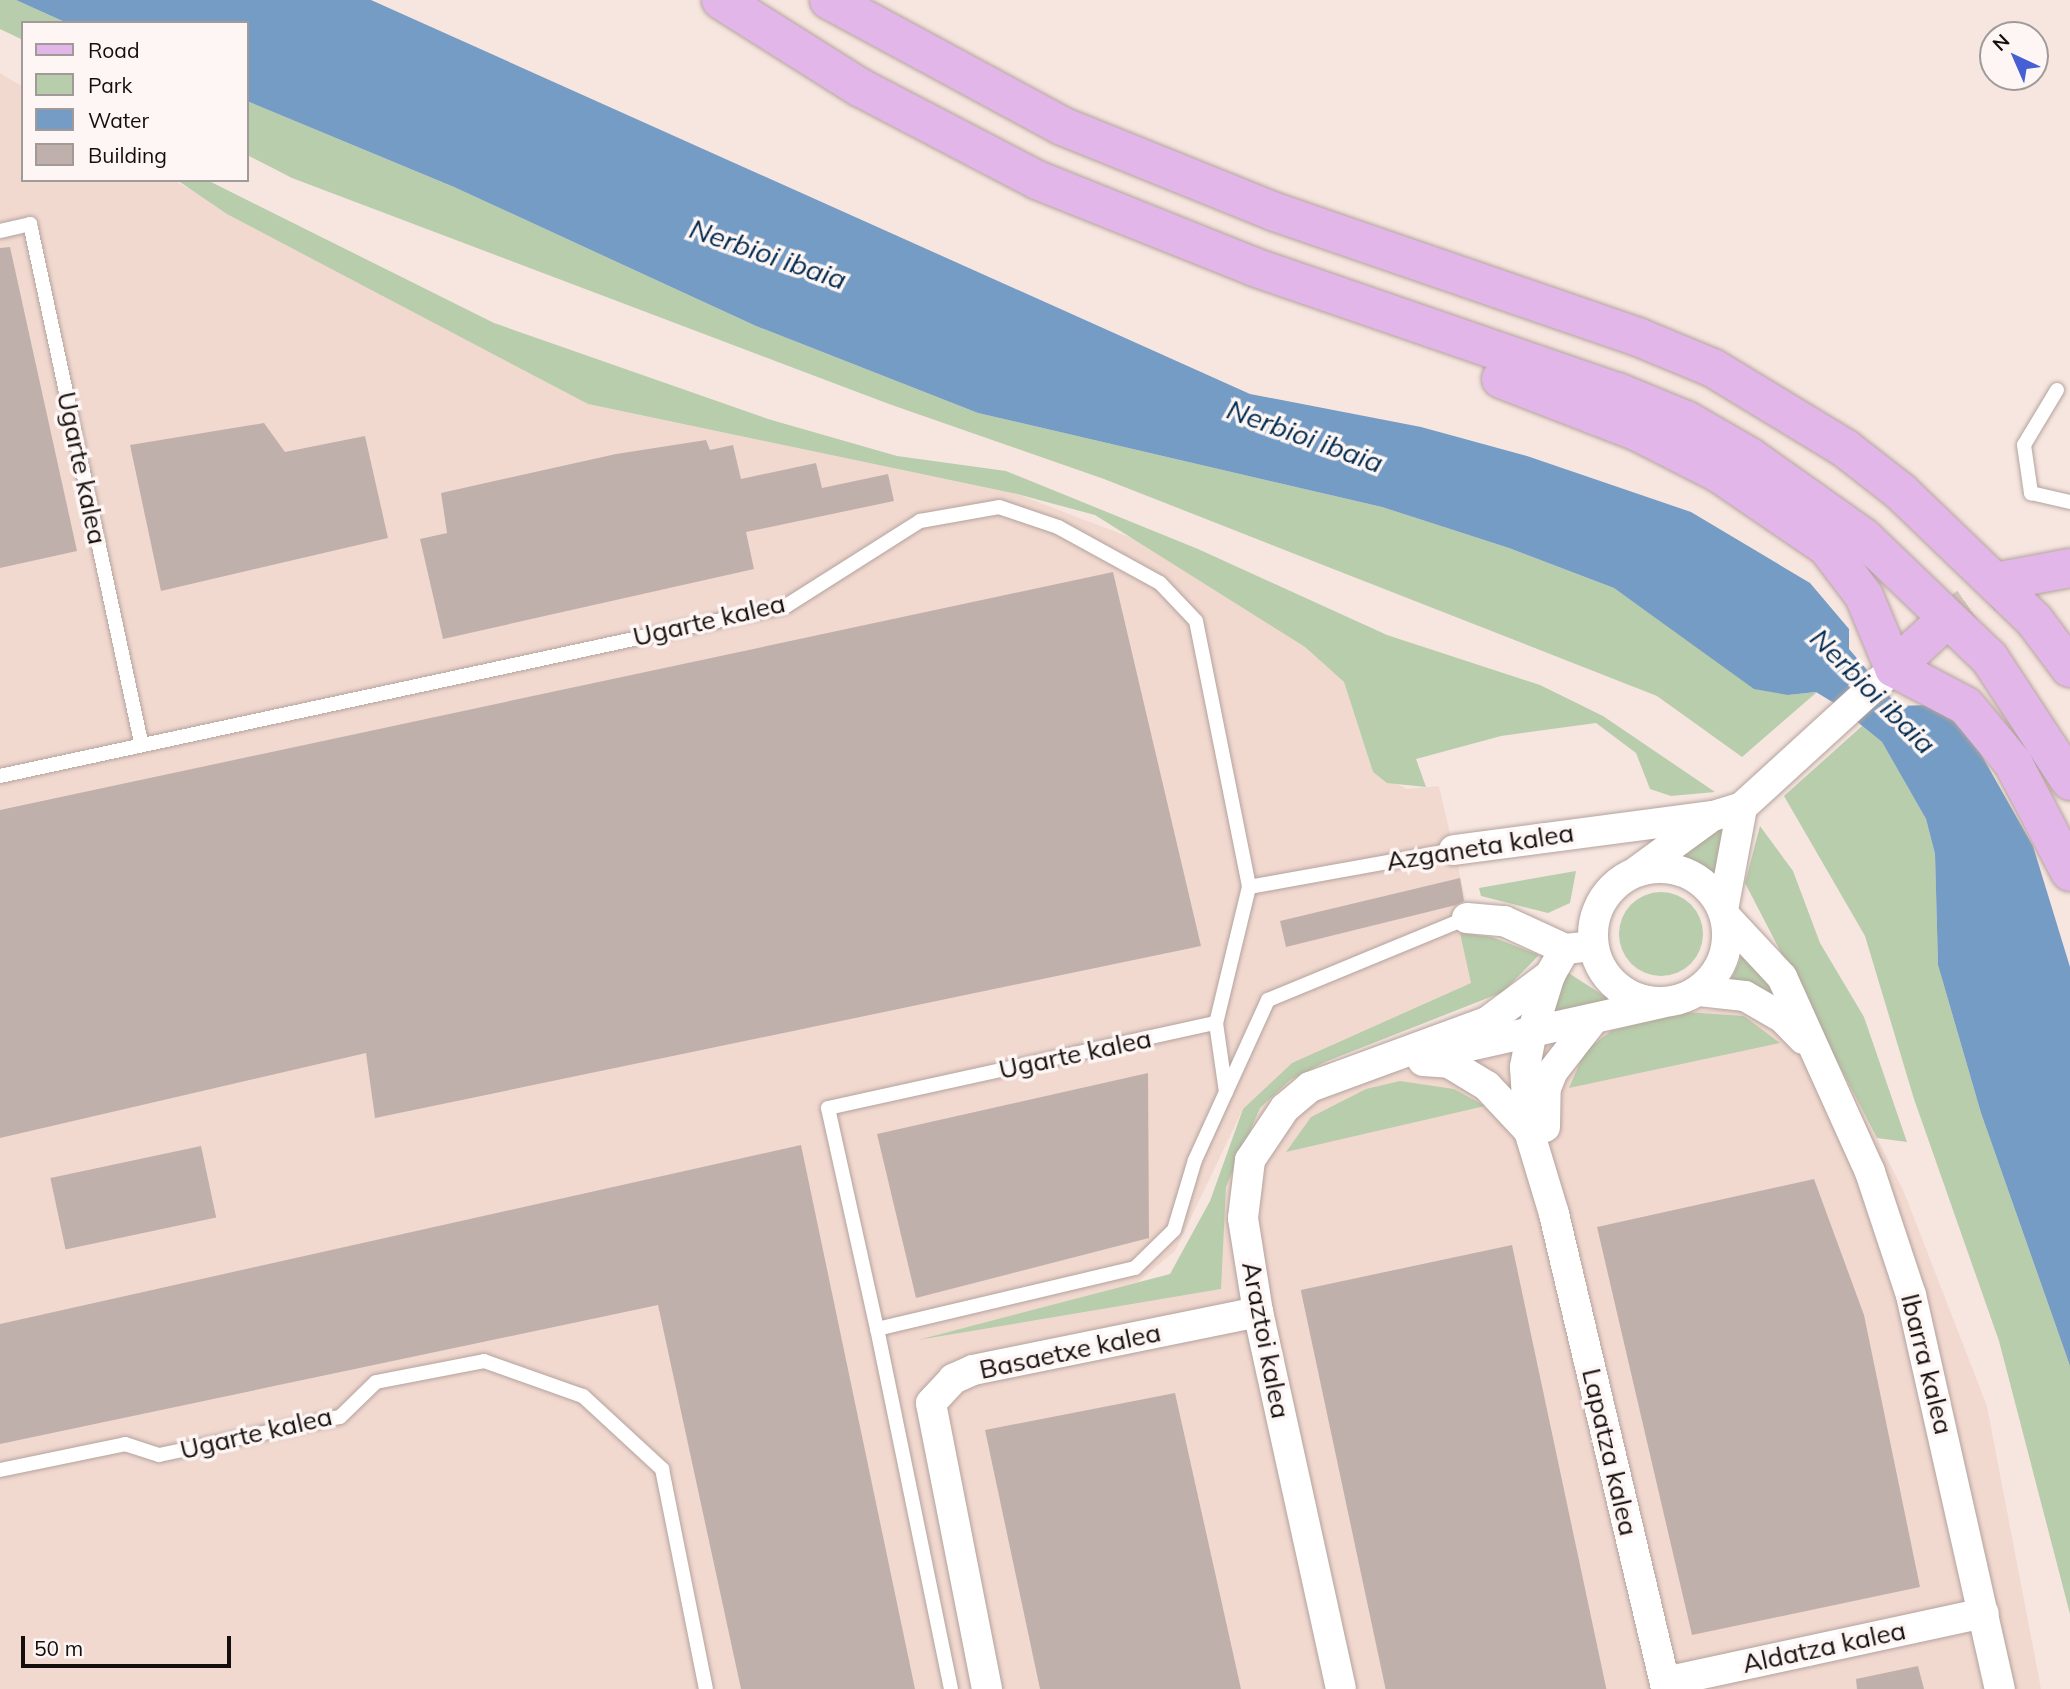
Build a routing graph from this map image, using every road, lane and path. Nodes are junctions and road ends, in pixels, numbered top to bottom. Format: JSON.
{"nodes":[{"id":1,"x":721,"y":0,"type":"edge"},
{"id":2,"x":829,"y":0,"type":"edge"},
{"id":3,"x":1146,"y":224,"type":"junction"},
{"id":4,"x":0,"y":231,"type":"edge"},
{"id":5,"x":2057,"y":390,"type":"dead end"},
{"id":6,"x":2070,"y":502,"type":"edge"},
{"id":7,"x":2070,"y":568,"type":"edge"},
{"id":8,"x":2006,"y":580,"type":"tunnel mouth"},
{"id":9,"x":1937,"y":628,"type":"tunnel mouth"},
{"id":10,"x":1894,"y":668,"type":"junction"},
{"id":11,"x":2070,"y":668,"type":"edge"},
{"id":12,"x":141,"y":742,"type":"junction"},
{"id":13,"x":0,"y":776,"type":"edge"},
{"id":14,"x":2070,"y":781,"type":"edge"},
{"id":15,"x":1742,"y":807,"type":"junction"},
{"id":16,"x":1713,"y":816,"type":"junction"},
{"id":17,"x":1454,"y":849,"type":"joint"},
{"id":18,"x":1637,"y":871,"type":"junction"},
{"id":19,"x":2070,"y":872,"type":"edge"},
{"id":20,"x":1249,"y":887,"type":"junction"},
{"id":21,"x":1725,"y":913,"type":"junction"},
{"id":22,"x":1467,"y":918,"type":"joint"},
{"id":23,"x":1579,"y":947,"type":"junction"},
{"id":24,"x":1550,"y":975,"type":"junction"},
{"id":25,"x":1699,"y":991,"type":"junction"},
{"id":26,"x":1661,"y":1003,"type":"junction"},
{"id":27,"x":1592,"y":1021,"type":"junction"},
{"id":28,"x":1216,"y":1023,"type":"junction"},
{"id":29,"x":1531,"y":1036,"type":"junction"},
{"id":30,"x":1815,"y":1052,"type":"junction"},
{"id":31,"x":1384,"y":1059,"type":"junction"},
{"id":32,"x":1226,"y":1091,"type":"junction"},
{"id":33,"x":1529,"y":1131,"type":"junction"},
{"id":34,"x":1554,"y":1214,"type":"junction"},
{"id":35,"x":1258,"y":1312,"type":"junction"},
{"id":36,"x":877,"y":1329,"type":"junction"},
{"id":37,"x":0,"y":1469,"type":"edge"},
{"id":38,"x":1984,"y":1613,"type":"junction"},
{"id":39,"x":1665,"y":1685,"type":"edge"},
{"id":40,"x":706,"y":1689,"type":"edge"},
{"id":41,"x":951,"y":1689,"type":"edge"},
{"id":42,"x":987,"y":1689,"type":"edge"},
{"id":43,"x":1341,"y":1689,"type":"edge"},
{"id":44,"x":2000,"y":1689,"type":"edge"}],
"edges":[{"from":1,"to":3,"type":"main road"},
{"from":2,"to":11,"type":"main road"},
{"from":3,"to":10,"type":"main road"},
{"from":3,"to":14,"type":"main road"},
{"from":4,"to":12,"type":"lane","name":"Ugarte kalea"},
{"from":5,"to":6,"type":"lane"},
{"from":7,"to":8,"type":"main road"},
{"from":9,"to":10,"type":"main road"},
{"from":10,"to":15,"type":"street"},
{"from":10,"to":19,"type":"main road"},
{"from":12,"to":13,"type":"lane","name":"Ugarte kalea"},
{"from":12,"to":20,"type":"lane","name":"Ugarte kalea"},
{"from":15,"to":16,"type":"street","name":"Azganeta kalea"},
{"from":15,"to":21,"type":"street"},
{"from":16,"to":17,"type":"street","name":"Azganeta kalea"},
{"from":16,"to":18,"type":"street","name":"Azganeta kalea"},
{"from":17,"to":20,"type":"lane","name":"Azganeta kalea"},
{"from":18,"to":21,"type":"street"},
{"from":18,"to":23,"type":"street","name":"Azganeta kalea"},
{"from":20,"to":28,"type":"lane","name":"Ugarte kalea"},
{"from":21,"to":25,"type":"street"},
{"from":21,"to":30,"type":"street","name":"Ibarra kalea"},
{"from":22,"to":23,"type":"street"},
{"from":22,"to":32,"type":"lane"},
{"from":23,"to":24,"type":"street","name":"Azganeta kalea"},
{"from":23,"to":26,"type":"street"},
{"from":24,"to":29,"type":"street","name":"Azganeta kalea"},
{"from":24,"to":31,"type":"street","name":"Azganeta kalea"},
{"from":25,"to":26,"type":"street"},
{"from":25,"to":30,"type":"street","name":"Ibarra kalea"},
{"from":26,"to":27,"type":"street"},
{"from":27,"to":29,"type":"street"},
{"from":27,"to":34,"type":"street"},
{"from":28,"to":32,"type":"lane","name":"Ugarte kalea"},
{"from":28,"to":36,"type":"lane","name":"Ugarte kalea"},
{"from":29,"to":31,"type":"street"},
{"from":29,"to":33,"type":"street","name":"Azganeta kalea"},
{"from":30,"to":38,"type":"street","name":"Ibarra kalea"},
{"from":31,"to":33,"type":"street","name":"Azganeta kalea"},
{"from":31,"to":35,"type":"street","name":"Araztoi kalea"},
{"from":32,"to":36,"type":"lane"},
{"from":33,"to":34,"type":"street","name":"Azganeta kalea"},
{"from":34,"to":39,"type":"street","name":"Lapatza kalea"},
{"from":35,"to":42,"type":"street","name":"Basaetxe kalea"},
{"from":35,"to":43,"type":"street","name":"Araztoi kalea"},
{"from":36,"to":41,"type":"lane","name":"Ugarte kalea"},
{"from":37,"to":40,"type":"lane","name":"Ugarte kalea"},
{"from":38,"to":39,"type":"street","name":"Aldatza kalea"},
{"from":38,"to":44,"type":"street","name":"Ibarra kalea"}]}
